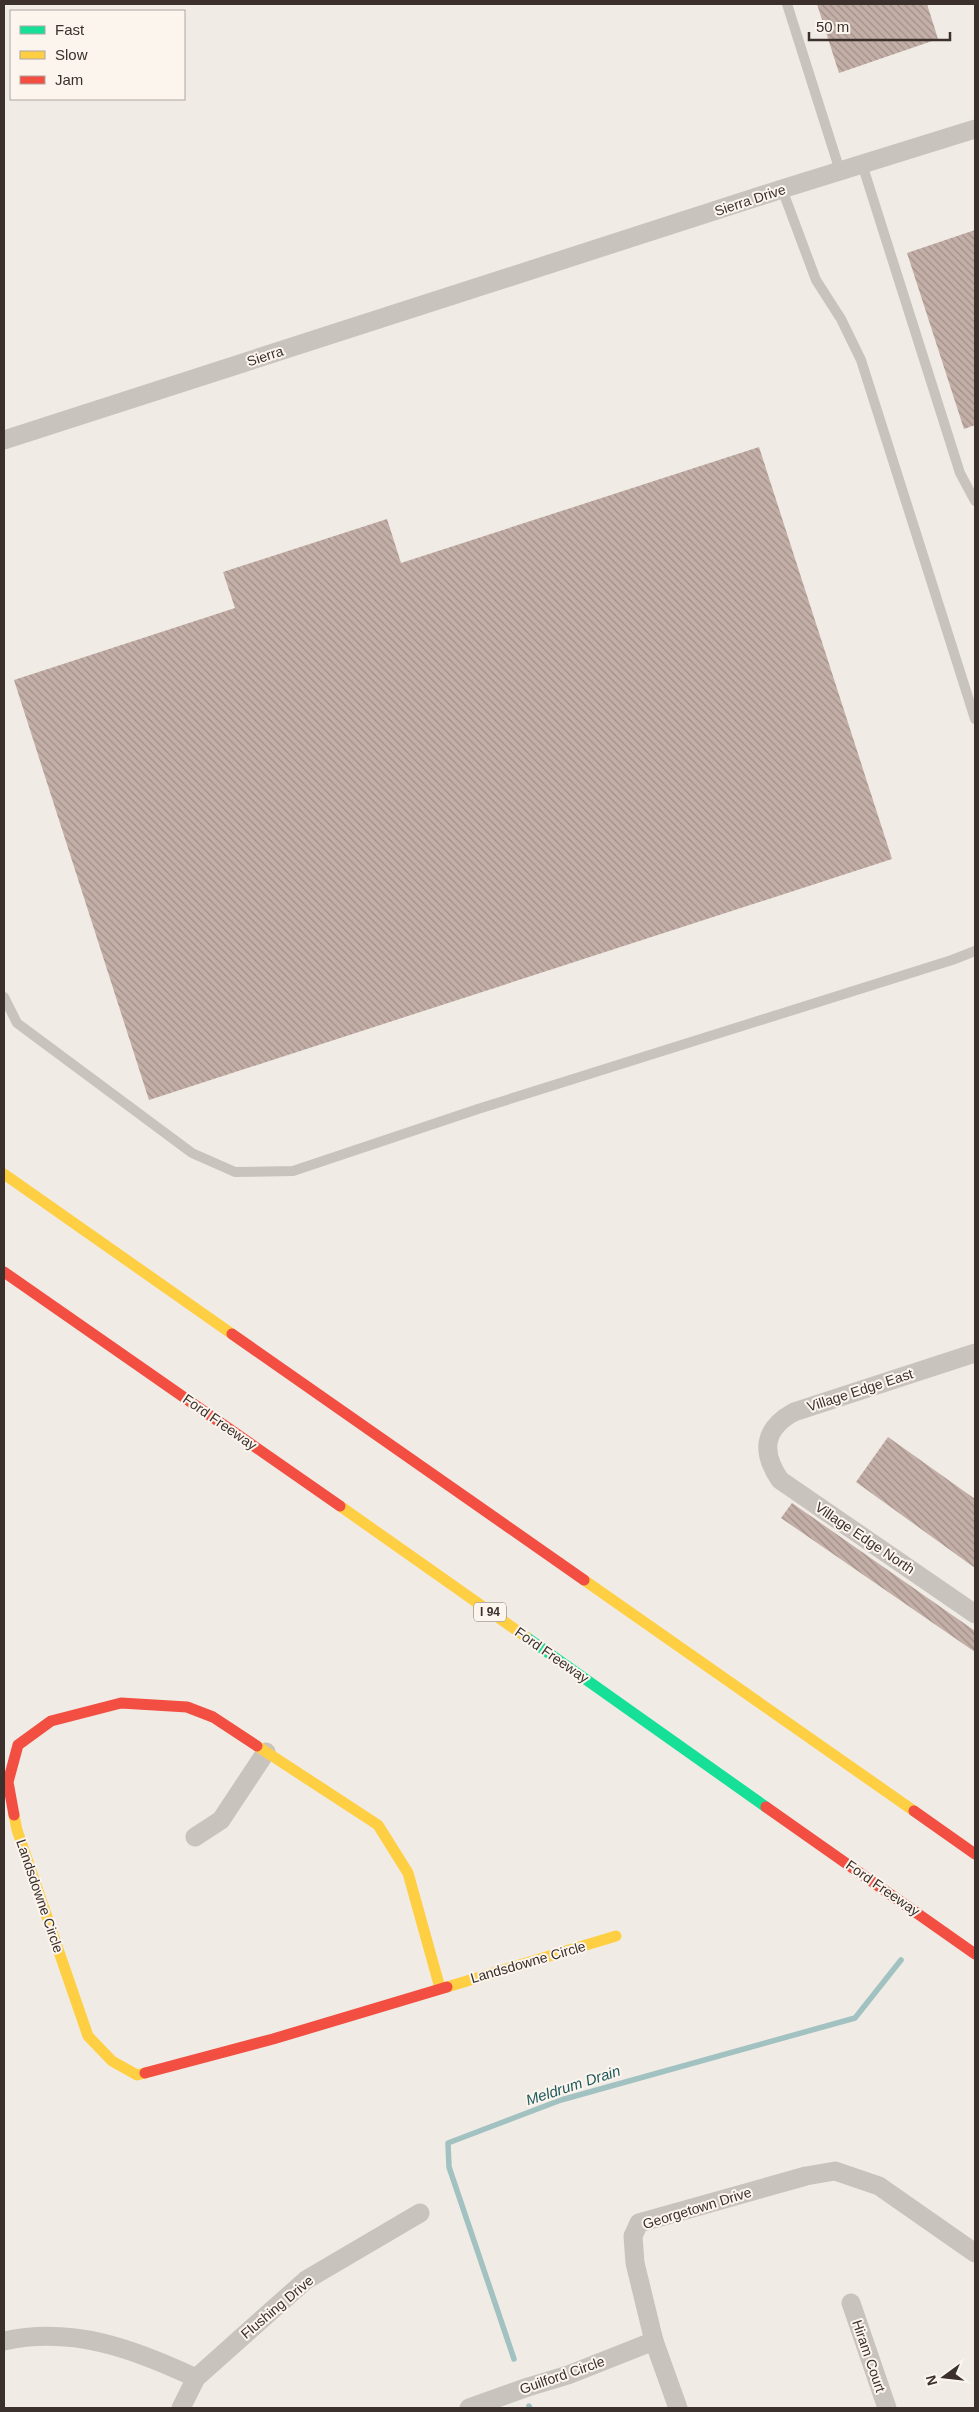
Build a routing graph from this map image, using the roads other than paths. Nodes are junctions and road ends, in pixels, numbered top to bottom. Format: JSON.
{"nodes":[{"id":1,"x":787,"y":4,"type":"edge"},
{"id":2,"x":975,"y":130,"type":"edge"},
{"id":3,"x":862,"y":164,"type":"junction"},
{"id":4,"x":840,"y":171,"type":"junction"},
{"id":5,"x":782,"y":189,"type":"junction"},
{"id":6,"x":526,"y":272,"type":"joint"},
{"id":7,"x":4,"y":440,"type":"edge"},
{"id":8,"x":975,"y":501,"type":"edge"},
{"id":9,"x":975,"y":719,"type":"edge"},
{"id":10,"x":975,"y":951,"type":"edge"},
{"id":11,"x":4,"y":997,"type":"edge"},
{"id":12,"x":4,"y":1174,"type":"edge"},
{"id":13,"x":4,"y":1272,"type":"edge"},
{"id":14,"x":975,"y":1353,"type":"edge"},
{"id":15,"x":767,"y":1452,"type":"joint"},
{"id":16,"x":975,"y":1614,"type":"edge"},
{"id":17,"x":266,"y":1752,"type":"junction"},
{"id":18,"x":195,"y":1837,"type":"dead end"},
{"id":19,"x":975,"y":1854,"type":"edge"},
{"id":20,"x":616,"y":1936,"type":"dead end"},
{"id":21,"x":975,"y":1954,"type":"edge"},
{"id":22,"x":440,"y":1988,"type":"junction"},
{"id":23,"x":420,"y":2213,"type":"dead end"},
{"id":24,"x":975,"y":2253,"type":"edge"},
{"id":25,"x":851,"y":2303,"type":"dead end"},
{"id":26,"x":4,"y":2341,"type":"edge"},
{"id":27,"x":654,"y":2341,"type":"junction"},
{"id":28,"x":196,"y":2378,"type":"junction"},
{"id":29,"x":181,"y":2408,"type":"edge"},
{"id":30,"x":469,"y":2408,"type":"edge"},
{"id":31,"x":678,"y":2408,"type":"edge"},
{"id":32,"x":887,"y":2408,"type":"edge"}],
"edges":[{"from":1,"to":4,"type":"lane"},
{"from":2,"to":3,"type":"street","name":"Sierra Drive"},
{"from":3,"to":4,"type":"street","name":"Sierra Drive"},
{"from":3,"to":8,"type":"lane"},
{"from":4,"to":5,"type":"street","name":"Sierra Drive"},
{"from":5,"to":6,"type":"street","name":"Sierra Drive"},
{"from":5,"to":9,"type":"lane"},
{"from":6,"to":7,"type":"street","name":"Sierra"},
{"from":10,"to":11,"type":"lane"},
{"from":12,"to":19,"type":"main road"},
{"from":13,"to":21,"type":"main road","name":"Ford Freeway","number":"I 94"},
{"from":14,"to":15,"type":"street","name":"Village Edge East"},
{"from":15,"to":16,"type":"street","name":"Village Edge North"},
{"from":17,"to":18,"type":"street"},
{"from":17,"to":22,"type":"main road","name":"Landsdowne Circle"},
{"from":17,"to":22,"type":"main road","name":"Landsdowne Circle"},
{"from":20,"to":22,"type":"main road","name":"Landsdowne Circle"},
{"from":23,"to":28,"type":"street","name":"Flushing Drive"},
{"from":24,"to":27,"type":"street","name":"Georgetown Drive"},
{"from":25,"to":32,"type":"street","name":"Hiram Court"},
{"from":26,"to":28,"type":"street"},
{"from":27,"to":30,"type":"street","name":"Guilford Circle"},
{"from":27,"to":31,"type":"street","name":"Georgetown Drive"},
{"from":28,"to":29,"type":"street","name":"Flushing Drive"}]}
